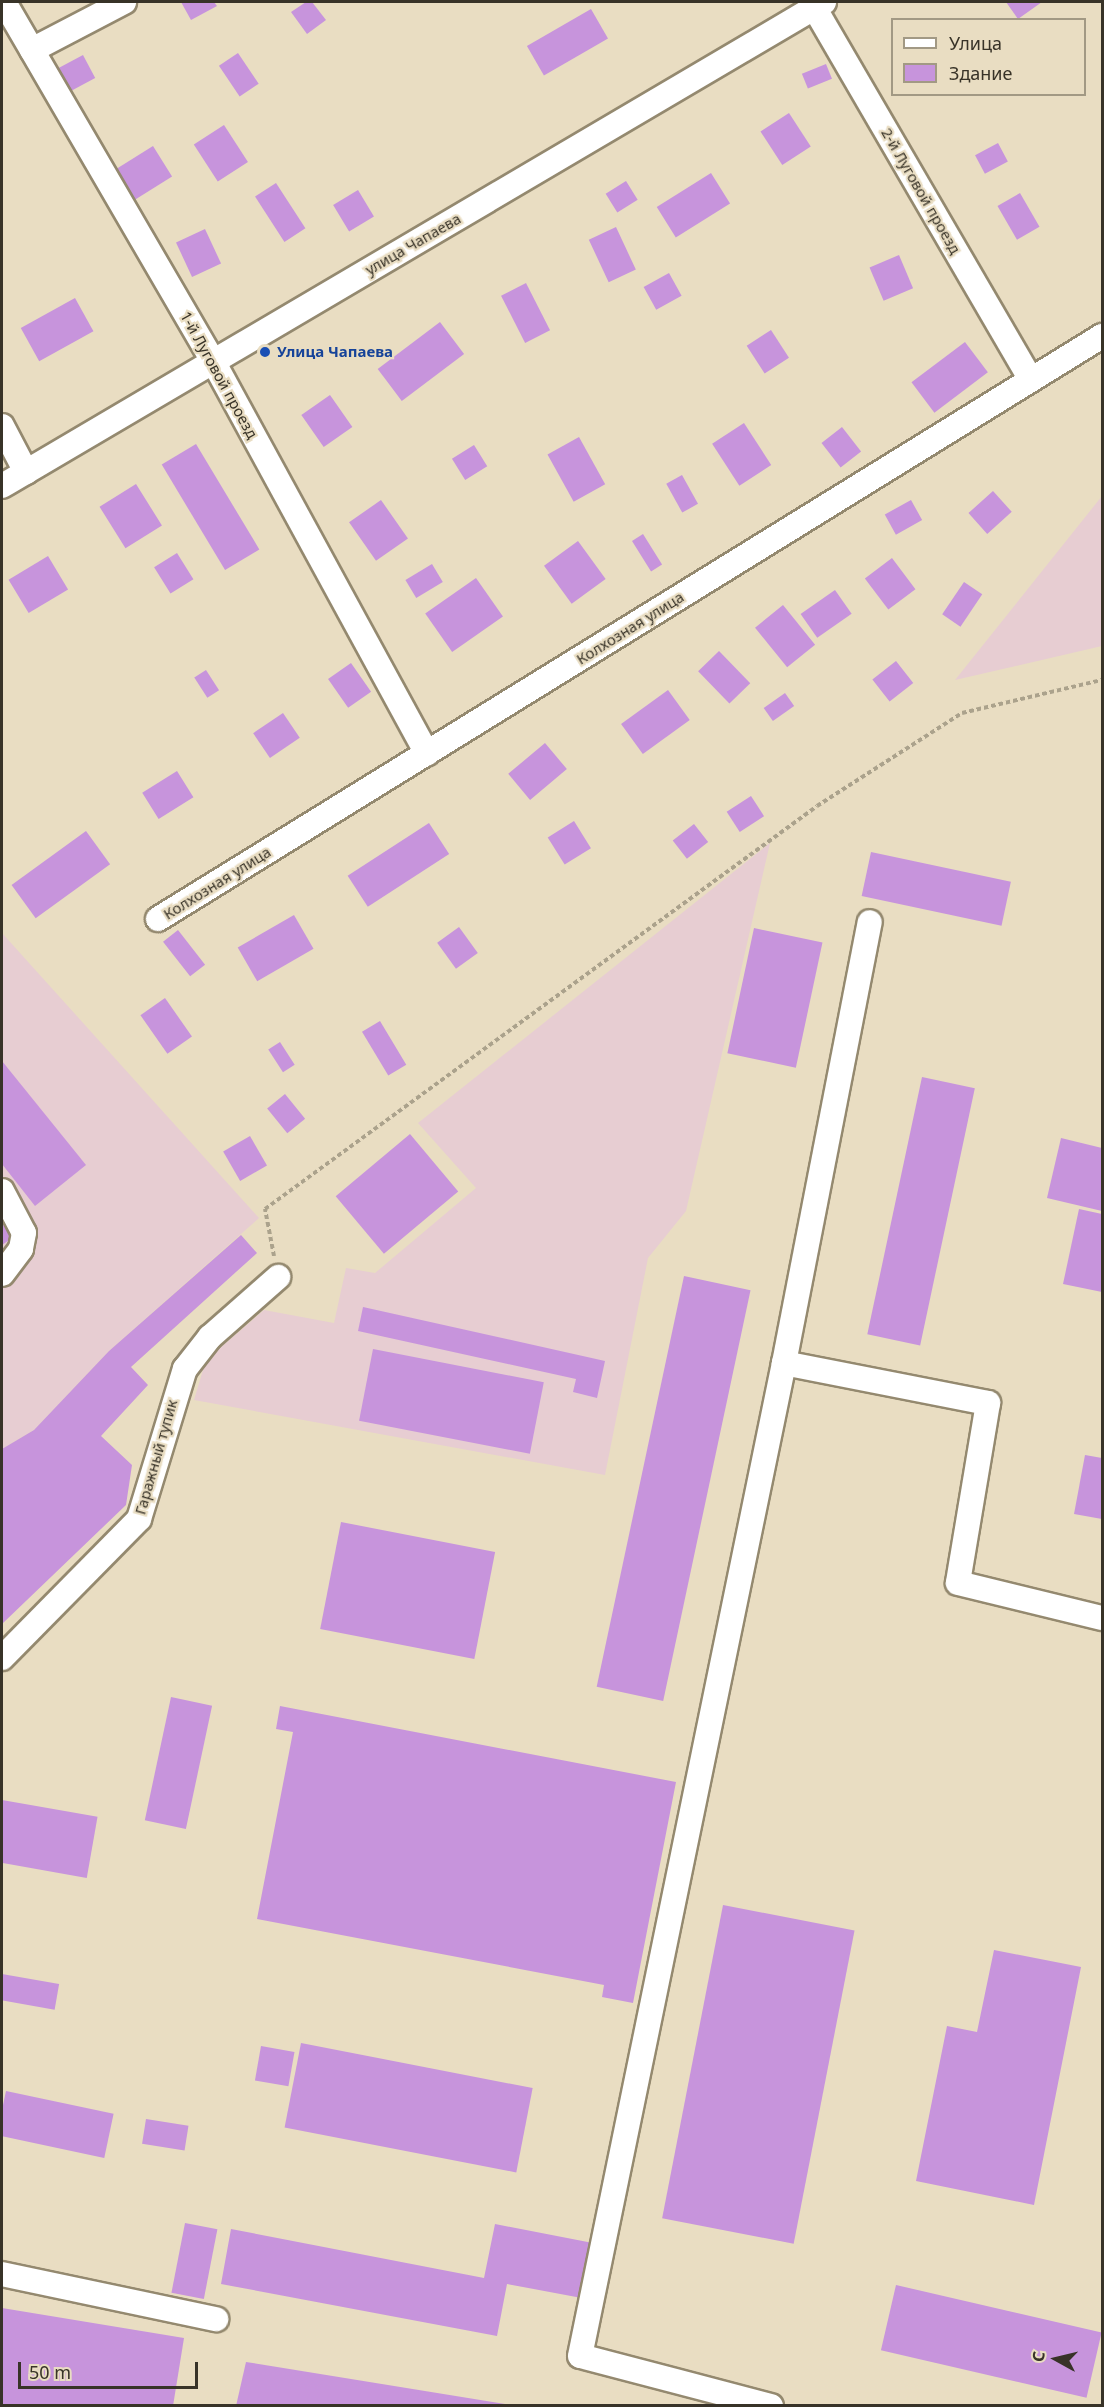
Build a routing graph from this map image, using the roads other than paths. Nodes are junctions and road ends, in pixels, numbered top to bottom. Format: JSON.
{"nodes":[{"id":1,"x":4,"y":2,"type":"edge"},
{"id":2,"x":124,"y":2,"type":"edge"},
{"id":3,"x":816,"y":3,"type":"edge"},
{"id":4,"x":32,"y":50,"type":"junction"},
{"id":5,"x":1102,"y":336,"type":"edge"},
{"id":6,"x":213,"y":361,"type":"junction"},
{"id":7,"x":1031,"y":380,"type":"junction"},
{"id":8,"x":2,"y":426,"type":"edge"},
{"id":9,"x":26,"y":472,"type":"junction"},
{"id":10,"x":2,"y":486,"type":"edge"},
{"id":11,"x":427,"y":753,"type":"junction"},
{"id":12,"x":158,"y":919,"type":"dead end"},
{"id":13,"x":870,"y":922,"type":"dead end"},
{"id":14,"x":2,"y":1191,"type":"edge"},
{"id":15,"x":2,"y":1274,"type":"edge"},
{"id":16,"x":278,"y":1277,"type":"road end"},
{"id":17,"x":784,"y":1363,"type":"junction"},
{"id":18,"x":1102,"y":1618,"type":"edge"},
{"id":19,"x":2,"y":1658,"type":"edge"},
{"id":20,"x":2,"y":2274,"type":"edge"},
{"id":21,"x":216,"y":2319,"type":"dead end"},
{"id":22,"x":771,"y":2406,"type":"edge"}],
"edges":[{"from":1,"to":4,"type":"street","name":"1-й Луговой проезд"},
{"from":2,"to":4,"type":"street"},
{"from":3,"to":6,"type":"street","name":"улица Чапаева"},
{"from":3,"to":7,"type":"street","name":"2-й Луговой проезд"},
{"from":4,"to":6,"type":"street","name":"1-й Луговой проезд"},
{"from":5,"to":7,"type":"street","name":"Колхозная улица"},
{"from":6,"to":9,"type":"street","name":"улица Чапаева"},
{"from":6,"to":11,"type":"street","name":"1-й Луговой проезд"},
{"from":7,"to":11,"type":"street","name":"Колхозная улица"},
{"from":8,"to":9,"type":"street"},
{"from":9,"to":10,"type":"street","name":"улица Чапаева"},
{"from":11,"to":12,"type":"street","name":"Колхозная улица"},
{"from":13,"to":17,"type":"street"},
{"from":14,"to":15,"type":"street"},
{"from":16,"to":19,"type":"street","name":"Гаражный тупик"},
{"from":17,"to":18,"type":"street"},
{"from":17,"to":22,"type":"street"},
{"from":20,"to":21,"type":"street"}]}
